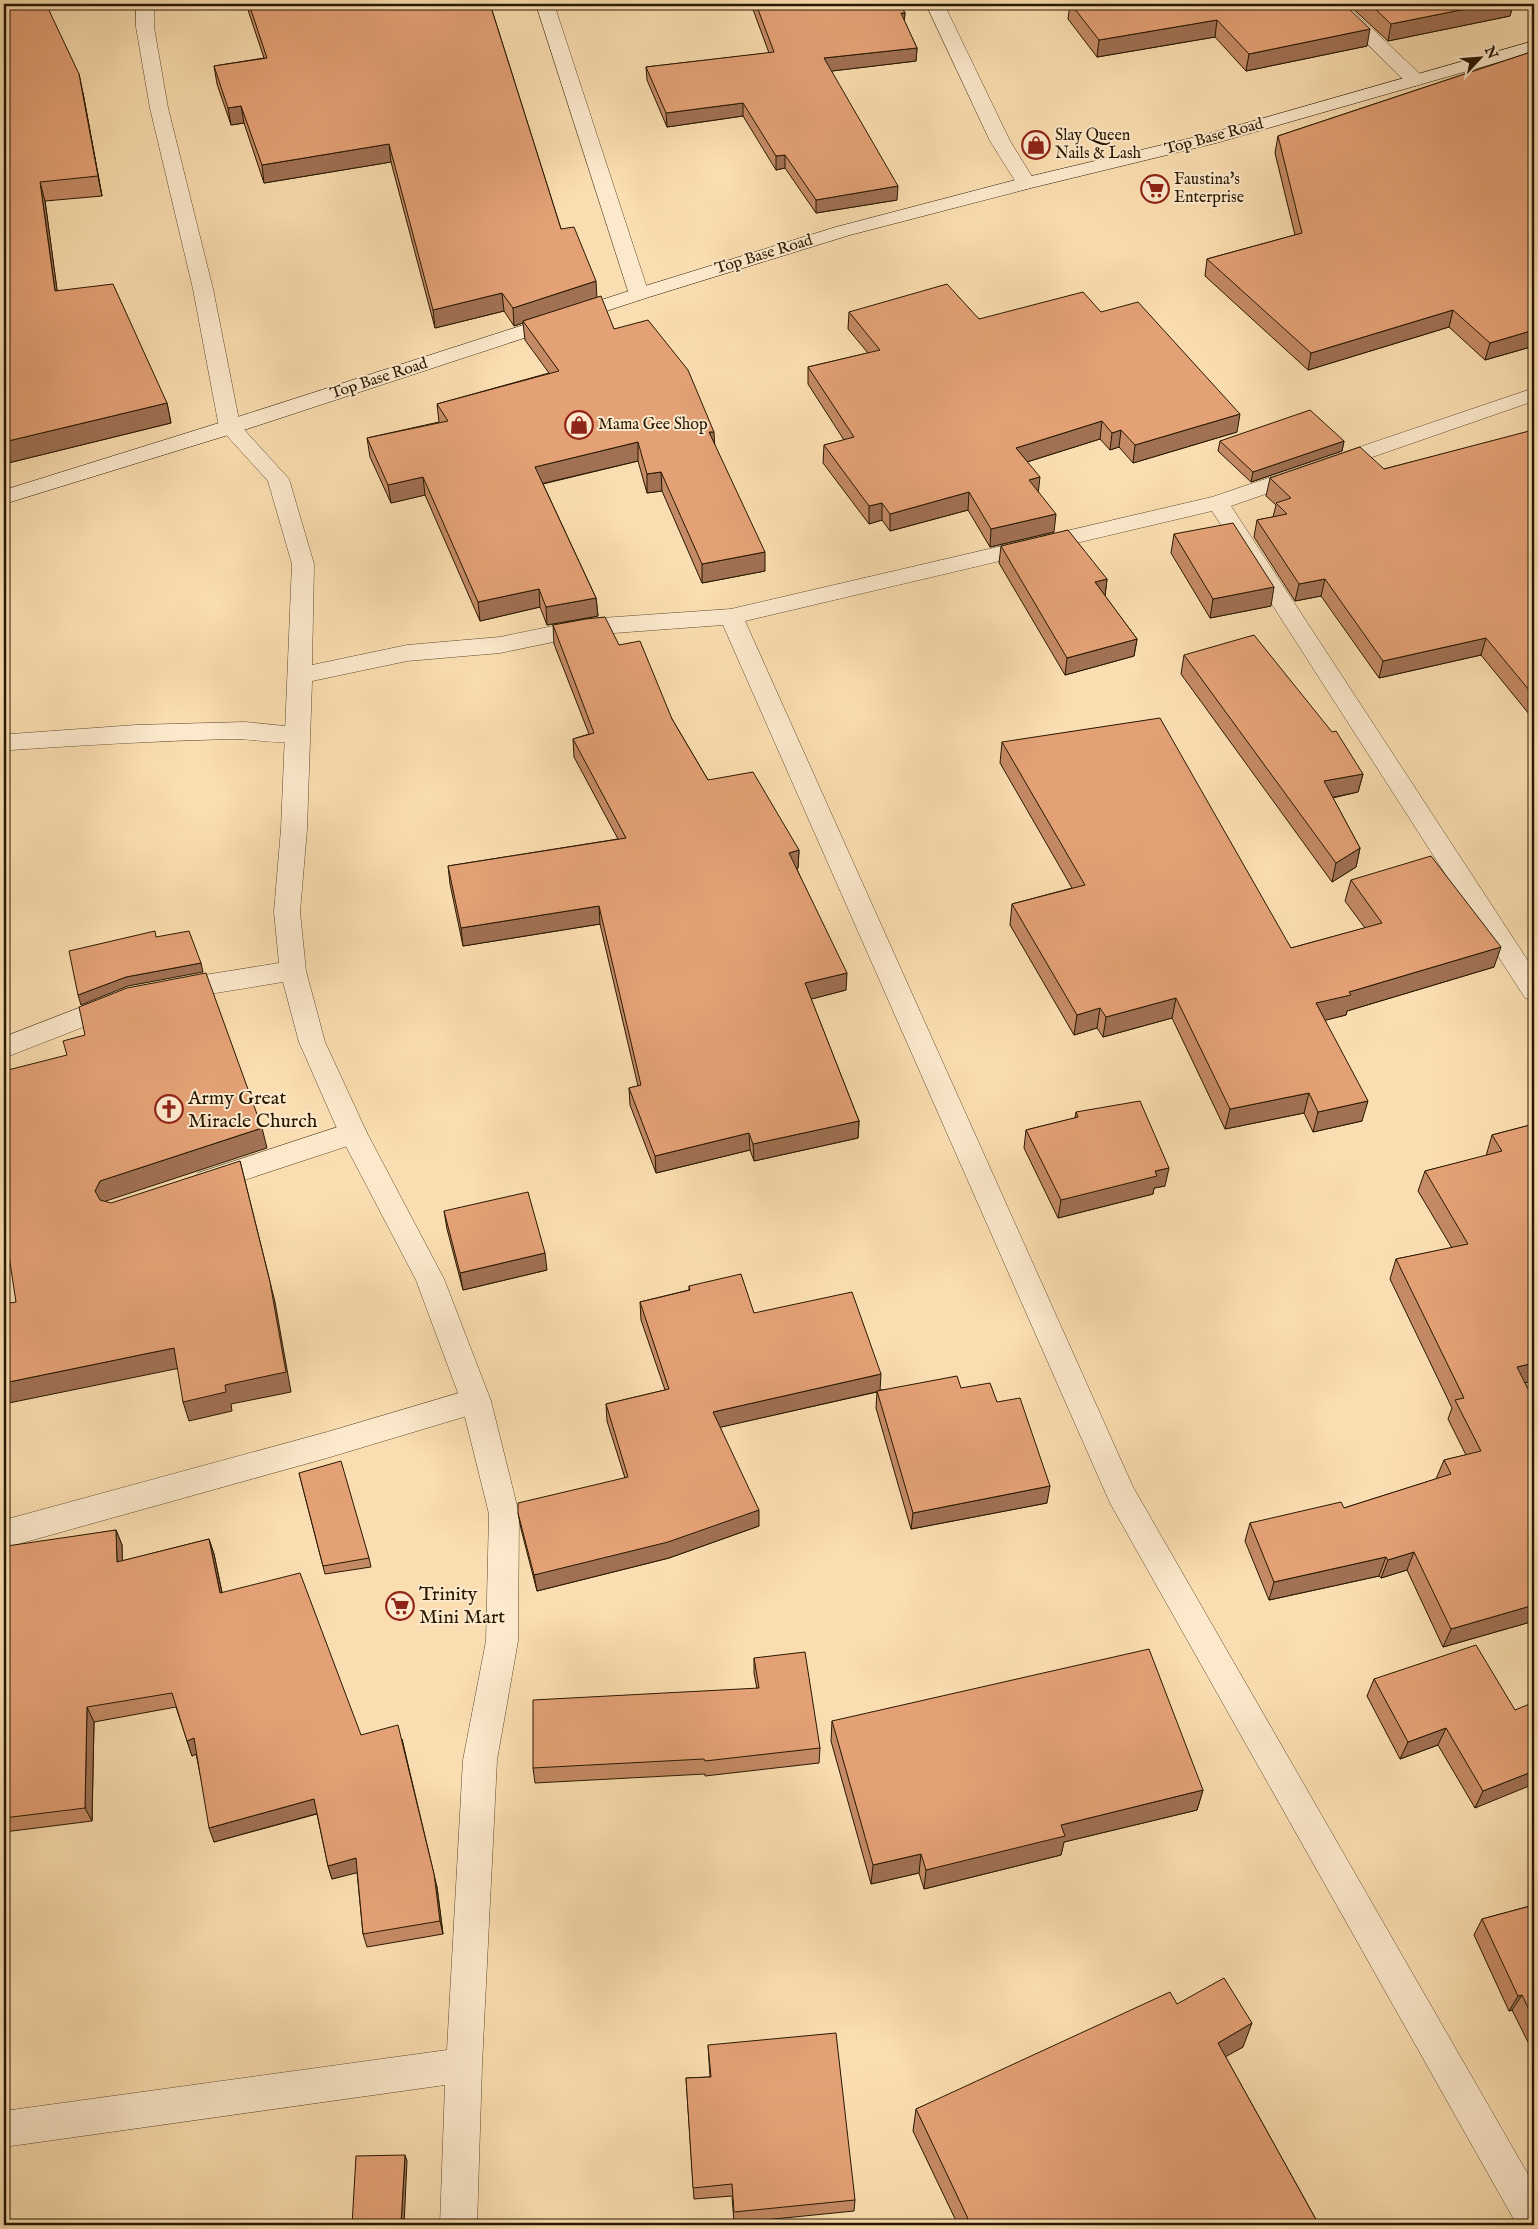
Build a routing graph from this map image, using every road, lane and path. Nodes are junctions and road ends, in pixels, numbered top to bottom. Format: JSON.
{"nodes":[{"id":1,"x":145,"y":4,"type":"edge"},
{"id":2,"x":545,"y":4,"type":"edge"},
{"id":3,"x":935,"y":4,"type":"edge"},
{"id":4,"x":1336,"y":4,"type":"edge"},
{"id":5,"x":1534,"y":46,"type":"edge"},
{"id":6,"x":1415,"y":80,"type":"junction"},
{"id":7,"x":1026,"y":183,"type":"junction"},
{"id":8,"x":639,"y":294,"type":"junction"},
{"id":9,"x":1534,"y":394,"type":"edge"},
{"id":10,"x":230,"y":427,"type":"junction"},
{"id":11,"x":4,"y":498,"type":"edge"},
{"id":12,"x":1218,"y":503,"type":"junction"},
{"id":13,"x":732,"y":617,"type":"junction"},
{"id":14,"x":300,"y":675,"type":"junction"},
{"id":15,"x":296,"y":734,"type":"junction"},
{"id":16,"x":10,"y":742,"type":"dead end"},
{"id":17,"x":293,"y":971,"type":"junction"},
{"id":18,"x":1534,"y":991,"type":"edge"},
{"id":19,"x":4,"y":1048,"type":"edge"},
{"id":20,"x":353,"y":1133,"type":"junction"},
{"id":21,"x":183,"y":1189,"type":"edge"},
{"id":22,"x":476,"y":1401,"type":"junction"},
{"id":23,"x":4,"y":1534,"type":"edge"},
{"id":24,"x":464,"y":2065,"type":"junction"},
{"id":25,"x":4,"y":2129,"type":"edge"},
{"id":26,"x":1534,"y":2220,"type":"edge"},
{"id":27,"x":459,"y":2225,"type":"edge"}],
"edges":[{"from":1,"to":10,"type":"street"},
{"from":2,"to":8,"type":"street"},
{"from":3,"to":7,"type":"street"},
{"from":4,"to":6,"type":"street"},
{"from":5,"to":6,"type":"street","name":"Top Base Road"},
{"from":6,"to":7,"type":"street","name":"Top Base Road"},
{"from":7,"to":8,"type":"street","name":"Top Base Road"},
{"from":8,"to":10,"type":"street","name":"Top Base Road"},
{"from":9,"to":12,"type":"street"},
{"from":10,"to":11,"type":"street","name":"Top Base Road"},
{"from":10,"to":14,"type":"street"},
{"from":12,"to":13,"type":"street"},
{"from":12,"to":18,"type":"street"},
{"from":13,"to":14,"type":"street"},
{"from":13,"to":26,"type":"street"},
{"from":14,"to":15,"type":"street"},
{"from":15,"to":16,"type":"street"},
{"from":15,"to":17,"type":"street"},
{"from":17,"to":19,"type":"street"},
{"from":17,"to":20,"type":"street"},
{"from":20,"to":21,"type":"street"},
{"from":20,"to":22,"type":"street"},
{"from":22,"to":23,"type":"street"},
{"from":22,"to":24,"type":"street"},
{"from":24,"to":25,"type":"street"},
{"from":24,"to":27,"type":"street"}]}
